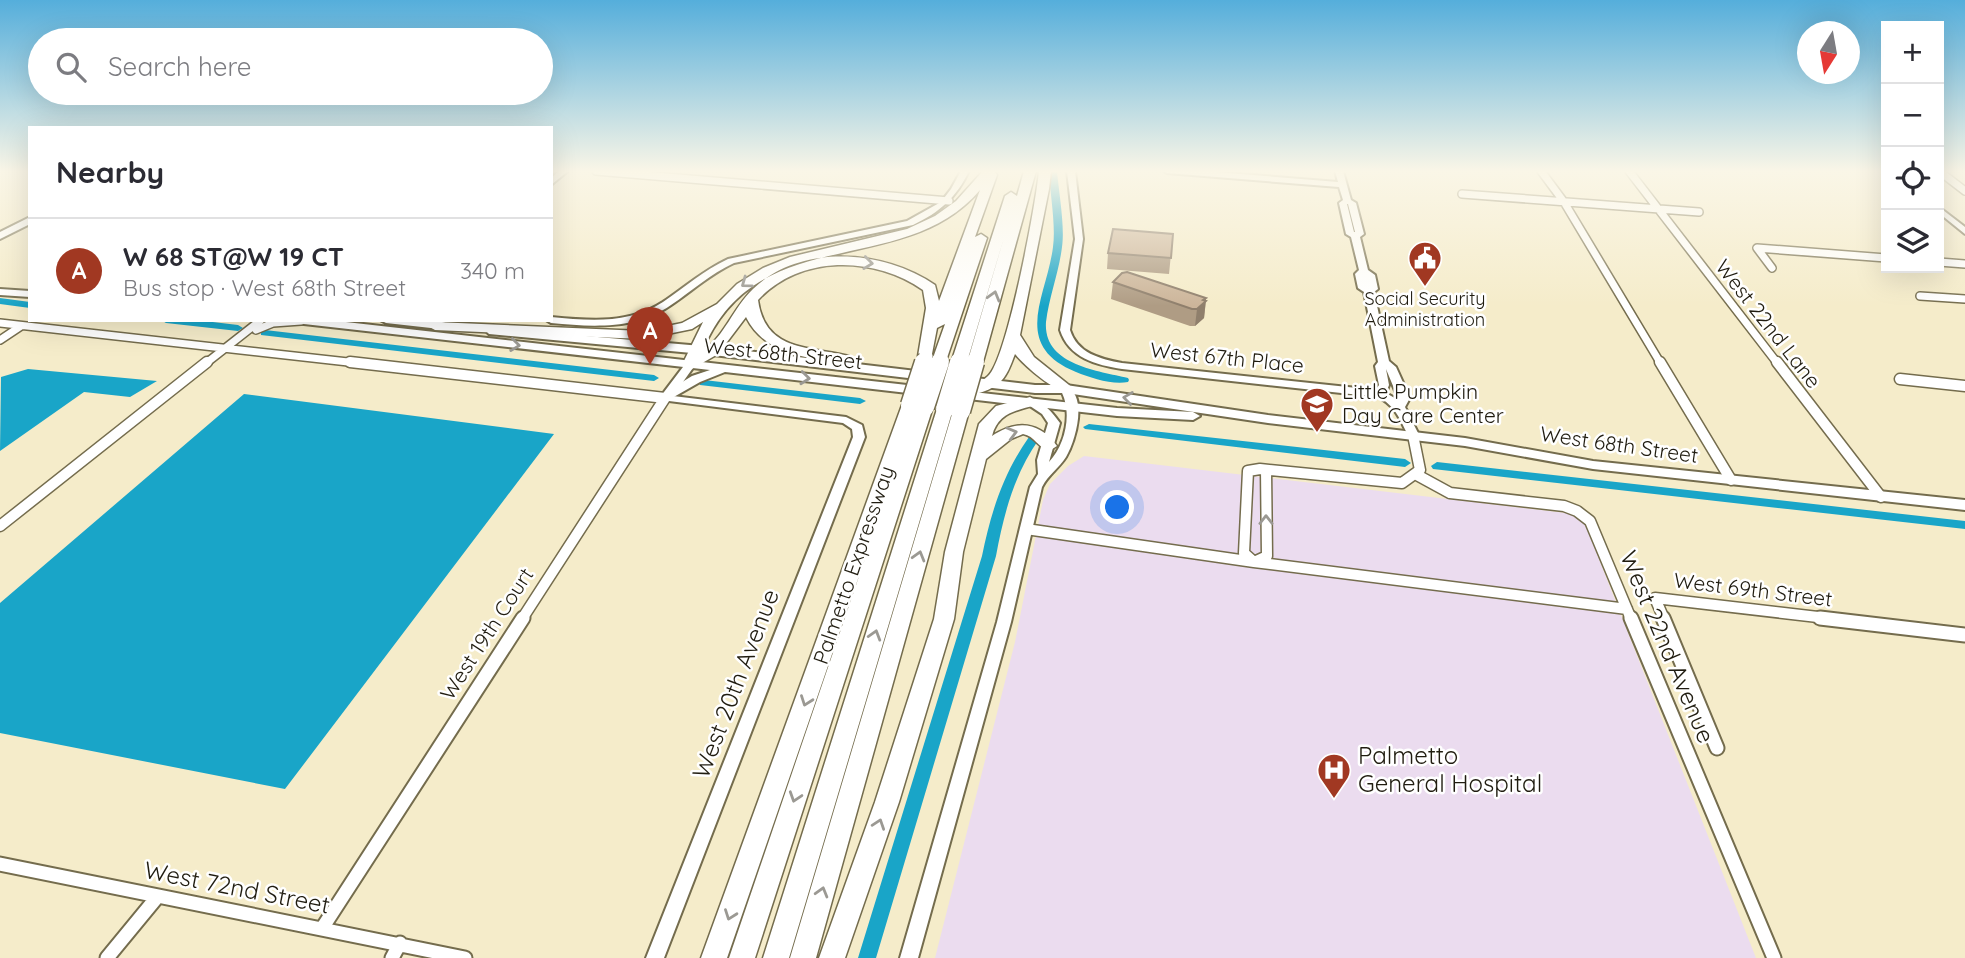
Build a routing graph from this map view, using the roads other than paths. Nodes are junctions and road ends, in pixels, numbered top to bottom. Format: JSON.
{"nodes":[{"id":1,"x":926,"y":216,"type":"edge"},
{"id":2,"x":944,"y":216,"type":"edge"},
{"id":3,"x":978,"y":216,"type":"edge"},
{"id":4,"x":986,"y":216,"type":"edge"},
{"id":5,"x":1006,"y":216,"type":"edge"},
{"id":6,"x":1016,"y":216,"type":"edge"},
{"id":7,"x":1039,"y":216,"type":"edge"},
{"id":8,"x":1076,"y":216,"type":"edge"},
{"id":9,"x":1355,"y":216,"type":"edge"},
{"id":10,"x":1572,"y":216,"type":"edge"},
{"id":11,"x":1662,"y":216,"type":"edge"},
{"id":12,"x":1947,"y":216,"type":"edge"},
{"id":13,"x":28,"y":221,"type":"edge"},
{"id":14,"x":1965,"y":231,"type":"edge"},
{"id":15,"x":0,"y":236,"type":"edge"},
{"id":16,"x":1881,"y":258,"type":"edge"},
{"id":17,"x":1944,"y":262,"type":"edge"},
{"id":18,"x":1965,"y":264,"type":"edge"},
{"id":19,"x":1772,"y":268,"type":"dead end"},
{"id":20,"x":0,"y":284,"type":"edge"},
{"id":21,"x":28,"y":286,"type":"edge"},
{"id":22,"x":0,"y":292,"type":"edge"},
{"id":23,"x":28,"y":294,"type":"edge"},
{"id":24,"x":1920,"y":296,"type":"dead end"},
{"id":25,"x":1965,"y":299,"type":"edge"},
{"id":26,"x":727,"y":300,"type":"junction"},
{"id":27,"x":751,"y":300,"type":"junction"},
{"id":28,"x":553,"y":313,"type":"edge"},
{"id":29,"x":649,"y":313,"type":"junction"},
{"id":30,"x":553,"y":320,"type":"edge"},
{"id":31,"x":258,"y":322,"type":"edge"},
{"id":32,"x":289,"y":322,"type":"edge"},
{"id":33,"x":310,"y":322,"type":"edge"},
{"id":34,"x":402,"y":322,"type":"edge"},
{"id":35,"x":0,"y":323,"type":"edge"},
{"id":36,"x":22,"y":326,"type":"junction"},
{"id":37,"x":435,"y":326,"type":"junction"},
{"id":38,"x":1012,"y":334,"type":"junction"},
{"id":39,"x":0,"y":340,"type":"edge"},
{"id":40,"x":694,"y":349,"type":"junction"},
{"id":41,"x":223,"y":350,"type":"junction"},
{"id":42,"x":713,"y":351,"type":"junction"},
{"id":43,"x":934,"y":357,"type":"junction"},
{"id":44,"x":844,"y":359,"type":"junction"},
{"id":45,"x":968,"y":361,"type":"junction"},
{"id":46,"x":1384,"y":363,"type":"junction"},
{"id":47,"x":690,"y":365,"type":"junction"},
{"id":48,"x":732,"y":370,"type":"junction"},
{"id":49,"x":1900,"y":379,"type":"dead end"},
{"id":50,"x":985,"y":385,"type":"junction"},
{"id":51,"x":1965,"y":386,"type":"edge"},
{"id":52,"x":1066,"y":389,"type":"junction"},
{"id":53,"x":1380,"y":394,"type":"junction"},
{"id":54,"x":665,"y":398,"type":"junction"},
{"id":55,"x":1030,"y":402,"type":"junction"},
{"id":56,"x":935,"y":405,"type":"junction"},
{"id":57,"x":1073,"y":407,"type":"junction"},
{"id":58,"x":1399,"y":407,"type":"junction"},
{"id":59,"x":1268,"y":419,"type":"junction"},
{"id":60,"x":987,"y":424,"type":"junction"},
{"id":61,"x":1413,"y":436,"type":"junction"},
{"id":62,"x":1049,"y":446,"type":"junction"},
{"id":63,"x":978,"y":459,"type":"junction"},
{"id":64,"x":1266,"y":470,"type":"junction"},
{"id":65,"x":1043,"y":472,"type":"junction"},
{"id":66,"x":1417,"y":475,"type":"junction"},
{"id":67,"x":1731,"y":480,"type":"junction"},
{"id":68,"x":1881,"y":497,"type":"junction"},
{"id":69,"x":1965,"y":506,"type":"edge"},
{"id":70,"x":0,"y":526,"type":"edge"},
{"id":71,"x":1026,"y":530,"type":"junction"},
{"id":72,"x":1254,"y":562,"type":"junction"},
{"id":73,"x":1627,"y":609,"type":"junction"},
{"id":74,"x":1965,"y":635,"type":"edge"},
{"id":75,"x":1717,"y":748,"type":"dead end"},
{"id":76,"x":0,"y":864,"type":"edge"},
{"id":77,"x":158,"y":896,"type":"junction"},
{"id":78,"x":323,"y":927,"type":"junction"},
{"id":79,"x":401,"y":943,"type":"junction"},
{"id":80,"x":107,"y":958,"type":"edge"},
{"id":81,"x":392,"y":958,"type":"edge"},
{"id":82,"x":465,"y":958,"type":"edge"},
{"id":83,"x":655,"y":958,"type":"edge"},
{"id":84,"x":714,"y":958,"type":"edge"},
{"id":85,"x":742,"y":958,"type":"edge"},
{"id":86,"x":776,"y":958,"type":"edge"},
{"id":87,"x":803,"y":958,"type":"edge"},
{"id":88,"x":832,"y":958,"type":"edge"},
{"id":89,"x":909,"y":958,"type":"edge"},
{"id":90,"x":1774,"y":958,"type":"edge"}],
"edges":[{"from":1,"to":29,"type":"street"},
{"from":2,"to":26,"type":"highway","one_way":true},
{"from":3,"to":43,"type":"highway"},
{"from":4,"to":43,"type":"highway"},
{"from":5,"to":45,"type":"highway"},
{"from":45,"to":6,"type":"highway","name":"Palmetto Expressway","one_way":true},
{"from":7,"to":38,"type":"highway"},
{"from":8,"to":53,"type":"street","name":"West 67th Place"},
{"from":9,"to":46,"type":"street"},
{"from":10,"to":67,"type":"street"},
{"from":11,"to":68,"type":"street","name":"West 22nd Lane"},
{"from":12,"to":14,"type":"street"},
{"from":13,"to":15,"type":"main road"},
{"from":16,"to":19,"type":"street"},
{"from":17,"to":18,"type":"street"},
{"from":20,"to":21,"type":"main road"},
{"from":22,"to":23,"type":"main road"},
{"from":24,"to":25,"type":"street"},
{"from":26,"to":37,"type":"highway"},
{"from":26,"to":40,"type":"highway"},
{"from":27,"to":42,"type":"highway"},
{"from":27,"to":43,"type":"highway","one_way":true},
{"from":27,"to":44,"type":"highway"},
{"from":28,"to":29,"type":"street"},
{"from":29,"to":30,"type":"street"},
{"from":31,"to":41,"type":"street"},
{"from":32,"to":41,"type":"street"},
{"from":33,"to":47,"type":"main road","name":"West 68th Street","one_way":true},
{"from":34,"to":37,"type":"main road","name":"West 68th Street"},
{"from":35,"to":36,"type":"street"},
{"from":36,"to":39,"type":"street"},
{"from":36,"to":41,"type":"street"},
{"from":37,"to":40,"type":"main road","name":"West 68th Street"},
{"from":38,"to":50,"type":"highway"},
{"from":38,"to":52,"type":"highway"},
{"from":40,"to":42,"type":"main road","name":"West 68th Street"},
{"from":40,"to":47,"type":"highway"},
{"from":41,"to":54,"type":"street"},
{"from":41,"to":70,"type":"street"},
{"from":42,"to":44,"type":"main road","name":"West 68th Street"},
{"from":42,"to":47,"type":"highway"},
{"from":42,"to":50,"type":"main road","name":"West 68th Street"},
{"from":43,"to":56,"type":"highway","bridge":true},
{"from":44,"to":50,"type":"main road","name":"West 68th Street"},
{"from":45,"to":56,"type":"highway","name":"Palmetto Expressway","bridge":true},
{"from":46,"to":53,"type":"street"},
{"from":46,"to":58,"type":"street"},
{"from":47,"to":48,"type":"main road","name":"West 68th Street"},
{"from":47,"to":54,"type":"street","name":"West 19th Court"},
{"from":48,"to":54,"type":"main road"},
{"from":48,"to":56,"type":"main road","name":"West 68th Street","one_way":true},
{"from":49,"to":51,"type":"street"},
{"from":50,"to":52,"type":"main road","name":"West 68th Street"},
{"from":50,"to":55,"type":"main road","name":"West 68th Street"},
{"from":50,"to":56,"type":"highway"},
{"from":50,"to":60,"type":"highway"},
{"from":52,"to":57,"type":"street"},
{"from":59,"to":52,"type":"main road","name":"West 68th Street","one_way":true},
{"from":53,"to":58,"type":"street"},
{"from":54,"to":78,"type":"street","name":"West 19th Court"},
{"from":54,"to":83,"type":"street","name":"West 20th Avenue"},
{"from":55,"to":57,"type":"main road","name":"West 68th Street"},
{"from":55,"to":60,"type":"highway"},
{"from":55,"to":62,"type":"street"},
{"from":56,"to":84,"type":"highway","name":"Palmetto Expressway","one_way":true},
{"from":56,"to":85,"type":"highway","one_way":true},
{"from":86,"to":56,"type":"highway","one_way":true},
{"from":87,"to":56,"type":"highway","name":"Palmetto Expressway","one_way":true},
{"from":57,"to":59,"type":"main road","name":"West 68th Street"},
{"from":57,"to":65,"type":"street"},
{"from":58,"to":61,"type":"street"},
{"from":59,"to":61,"type":"main road","name":"West 68th Street"},
{"from":60,"to":63,"type":"highway"},
{"from":61,"to":66,"type":"street"},
{"from":61,"to":67,"type":"main road","name":"West 68th Street"},
{"from":63,"to":62,"type":"highway","one_way":true},
{"from":62,"to":65,"type":"street"},
{"from":88,"to":63,"type":"highway","one_way":true},
{"from":64,"to":66,"type":"street"},
{"from":72,"to":64,"type":"street","one_way":true},
{"from":64,"to":72,"type":"street"},
{"from":65,"to":71,"type":"street"},
{"from":66,"to":73,"type":"street","name":"West 22nd Avenue"},
{"from":67,"to":68,"type":"main road","name":"West 68th Street"},
{"from":68,"to":69,"type":"main road","name":"West 68th Street"},
{"from":71,"to":72,"type":"street"},
{"from":71,"to":89,"type":"street"},
{"from":72,"to":73,"type":"street"},
{"from":73,"to":90,"type":"street","name":"West 22nd Avenue"},
{"from":74,"to":75,"type":"street","name":"West 69th Street"},
{"from":76,"to":77,"type":"street","name":"West 72nd Street"},
{"from":77,"to":78,"type":"street","name":"West 72nd Street"},
{"from":77,"to":80,"type":"street"},
{"from":78,"to":79,"type":"street","name":"West 72nd Street"},
{"from":79,"to":81,"type":"street"},
{"from":79,"to":82,"type":"street","name":"West 72nd Street"}]}
